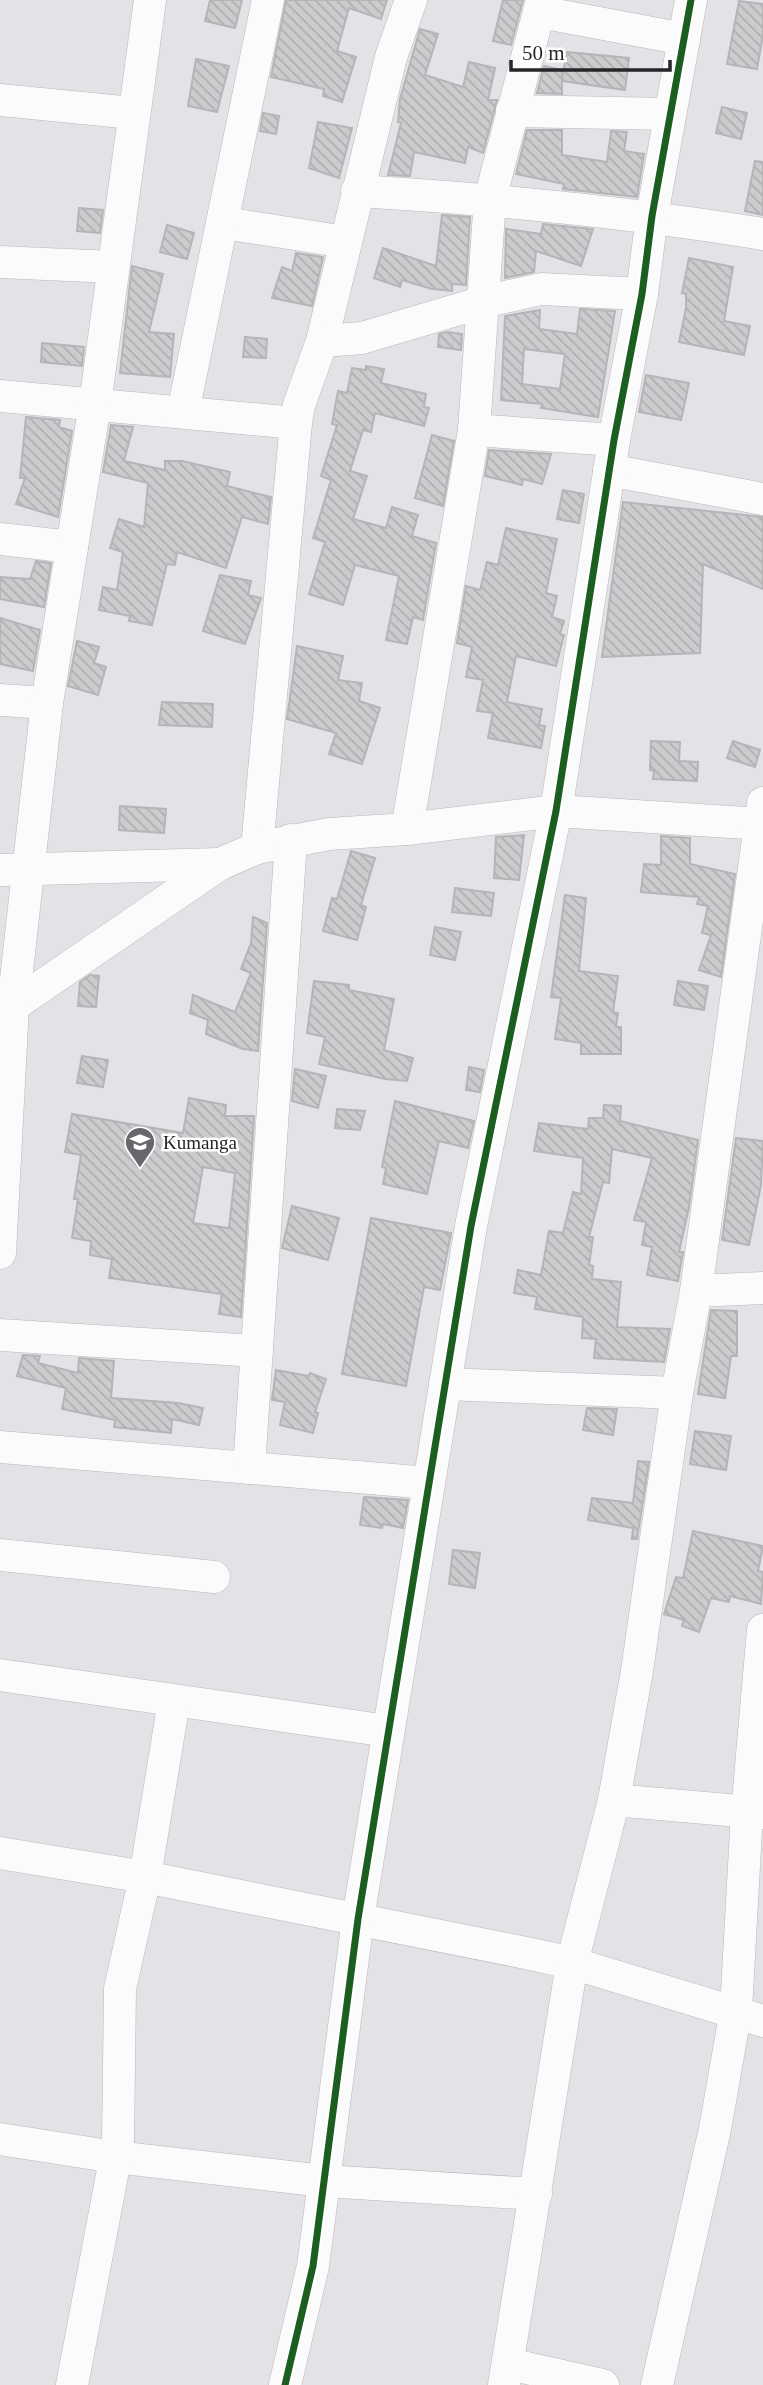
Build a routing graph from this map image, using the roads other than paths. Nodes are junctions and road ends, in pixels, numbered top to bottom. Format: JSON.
{"nodes":[{"id":1,"x":150,"y":0,"type":"edge"},
{"id":2,"x":268,"y":0,"type":"edge"},
{"id":3,"x":411,"y":0,"type":"edge"},
{"id":4,"x":691,"y":0,"type":"edge"},
{"id":5,"x":541,"y":6,"type":"edge"},
{"id":6,"x":684,"y":38,"type":"junction"},
{"id":7,"x":0,"y":100,"type":"edge"},
{"id":8,"x":512,"y":111,"type":"junction"},
{"id":9,"x":133,"y":113,"type":"junction"},
{"id":10,"x":670,"y":114,"type":"junction"},
{"id":11,"x":358,"y":191,"type":"junction"},
{"id":12,"x":490,"y":199,"type":"junction"},
{"id":13,"x":652,"y":216,"type":"junction"},
{"id":14,"x":224,"y":223,"type":"junction"},
{"id":15,"x":763,"y":234,"type":"edge"},
{"id":16,"x":346,"y":242,"type":"junction"},
{"id":17,"x":0,"y":262,"type":"edge"},
{"id":18,"x":113,"y":267,"type":"junction"},
{"id":19,"x":642,"y":294,"type":"junction"},
{"id":20,"x":482,"y":302,"type":"junction"},
{"id":21,"x":322,"y":341,"type":"junction"},
{"id":22,"x":0,"y":396,"type":"edge"},
{"id":23,"x":95,"y":404,"type":"junction"},
{"id":24,"x":183,"y":412,"type":"junction"},
{"id":25,"x":296,"y":423,"type":"junction"},
{"id":26,"x":474,"y":430,"type":"junction"},
{"id":27,"x":611,"y":455,"type":"junction"},
{"id":28,"x":763,"y":499,"type":"edge"},
{"id":29,"x":0,"y":539,"type":"edge"},
{"id":30,"x":72,"y":547,"type":"junction"},
{"id":31,"x":0,"y":700,"type":"edge"},
{"id":32,"x":47,"y":703,"type":"junction"},
{"id":33,"x":555,"y":811,"type":"junction"},
{"id":34,"x":761,"y":817,"type":"edge"},
{"id":35,"x":407,"y":829,"type":"junction"},
{"id":36,"x":291,"y":840,"type":"junction"},
{"id":37,"x":257,"y":848,"type":"junction"},
{"id":38,"x":220,"y":864,"type":"junction"},
{"id":39,"x":14,"y":871,"type":"edge"},
{"id":40,"x":7,"y":1010,"type":"edge"},
{"id":41,"x":0,"y":1253,"type":"edge"},
{"id":42,"x":763,"y":1288,"type":"edge"},
{"id":43,"x":696,"y":1291,"type":"junction"},
{"id":44,"x":0,"y":1335,"type":"edge"},
{"id":45,"x":257,"y":1350,"type":"junction"},
{"id":46,"x":445,"y":1384,"type":"junction"},
{"id":47,"x":677,"y":1393,"type":"junction"},
{"id":48,"x":0,"y":1447,"type":"edge"},
{"id":49,"x":249,"y":1468,"type":"junction"},
{"id":50,"x":429,"y":1483,"type":"junction"},
{"id":51,"x":0,"y":1555,"type":"edge"},
{"id":52,"x":214,"y":1577,"type":"dead end"},
{"id":53,"x":763,"y":1630,"type":"edge"},
{"id":54,"x":0,"y":1675,"type":"edge"},
{"id":55,"x":174,"y":1700,"type":"junction"},
{"id":56,"x":388,"y":1731,"type":"junction"},
{"id":57,"x":614,"y":1800,"type":"junction"},
{"id":58,"x":755,"y":1812,"type":"edge"},
{"id":59,"x":0,"y":1853,"type":"edge"},
{"id":60,"x":145,"y":1877,"type":"junction"},
{"id":61,"x":358,"y":1919,"type":"junction"},
{"id":62,"x":572,"y":1963,"type":"junction"},
{"id":63,"x":749,"y":2015,"type":"edge"},
{"id":64,"x":0,"y":2139,"type":"edge"},
{"id":65,"x":115,"y":2157,"type":"junction"},
{"id":66,"x":324,"y":2181,"type":"junction"},
{"id":67,"x":536,"y":2194,"type":"junction"},
{"id":68,"x":507,"y":2374,"type":"edge"},
{"id":69,"x":72,"y":2385,"type":"edge"},
{"id":70,"x":285,"y":2385,"type":"edge"},
{"id":71,"x":603,"y":2385,"type":"edge"},
{"id":72,"x":657,"y":2385,"type":"edge"}],
"edges":[{"from":1,"to":9,"type":"street"},
{"from":2,"to":14,"type":"street"},
{"from":3,"to":11,"type":"street"},
{"from":4,"to":6,"type":"street"},
{"from":5,"to":6,"type":"street"},
{"from":5,"to":8,"type":"street"},
{"from":6,"to":10,"type":"street"},
{"from":7,"to":9,"type":"street"},
{"from":8,"to":10,"type":"street"},
{"from":8,"to":12,"type":"street"},
{"from":9,"to":18,"type":"street"},
{"from":10,"to":13,"type":"street"},
{"from":11,"to":12,"type":"street"},
{"from":11,"to":16,"type":"street"},
{"from":12,"to":13,"type":"street"},
{"from":12,"to":20,"type":"street"},
{"from":13,"to":15,"type":"street"},
{"from":13,"to":19,"type":"street"},
{"from":14,"to":16,"type":"street"},
{"from":14,"to":24,"type":"street"},
{"from":16,"to":21,"type":"street"},
{"from":17,"to":18,"type":"street"},
{"from":18,"to":23,"type":"street"},
{"from":19,"to":20,"type":"street"},
{"from":19,"to":27,"type":"street"},
{"from":20,"to":21,"type":"street"},
{"from":20,"to":26,"type":"street"},
{"from":21,"to":25,"type":"street"},
{"from":22,"to":23,"type":"street"},
{"from":23,"to":24,"type":"street"},
{"from":23,"to":30,"type":"street"},
{"from":24,"to":25,"type":"street"},
{"from":25,"to":37,"type":"street"},
{"from":26,"to":27,"type":"street"},
{"from":26,"to":35,"type":"street"},
{"from":27,"to":28,"type":"street"},
{"from":27,"to":33,"type":"street"},
{"from":29,"to":30,"type":"street"},
{"from":30,"to":32,"type":"street"},
{"from":31,"to":32,"type":"street"},
{"from":32,"to":39,"type":"street"},
{"from":33,"to":34,"type":"street"},
{"from":33,"to":35,"type":"street"},
{"from":33,"to":46,"type":"street"},
{"from":34,"to":43,"type":"street"},
{"from":35,"to":36,"type":"street"},
{"from":36,"to":37,"type":"street"},
{"from":36,"to":45,"type":"street"},
{"from":37,"to":38,"type":"street"},
{"from":38,"to":39,"type":"street"},
{"from":38,"to":40,"type":"street"},
{"from":39,"to":40,"type":"street"},
{"from":40,"to":41,"type":"street"},
{"from":42,"to":43,"type":"street"},
{"from":43,"to":47,"type":"street"},
{"from":44,"to":45,"type":"street"},
{"from":45,"to":49,"type":"street"},
{"from":46,"to":47,"type":"street"},
{"from":46,"to":50,"type":"street"},
{"from":47,"to":57,"type":"street"},
{"from":48,"to":49,"type":"street"},
{"from":49,"to":50,"type":"street"},
{"from":50,"to":56,"type":"street"},
{"from":51,"to":52,"type":"street"},
{"from":53,"to":58,"type":"street"},
{"from":54,"to":55,"type":"street"},
{"from":55,"to":56,"type":"street"},
{"from":55,"to":60,"type":"street"},
{"from":56,"to":61,"type":"street"},
{"from":57,"to":58,"type":"street"},
{"from":57,"to":62,"type":"street"},
{"from":58,"to":63,"type":"street"},
{"from":59,"to":60,"type":"street"},
{"from":60,"to":61,"type":"street"},
{"from":60,"to":65,"type":"street"},
{"from":61,"to":62,"type":"street"},
{"from":61,"to":66,"type":"street"},
{"from":62,"to":63,"type":"street"},
{"from":62,"to":67,"type":"street"},
{"from":63,"to":72,"type":"street"},
{"from":64,"to":65,"type":"street"},
{"from":65,"to":66,"type":"street"},
{"from":65,"to":69,"type":"street"},
{"from":66,"to":67,"type":"street"},
{"from":66,"to":70,"type":"street"},
{"from":67,"to":68,"type":"street"},
{"from":68,"to":71,"type":"street"}]}
